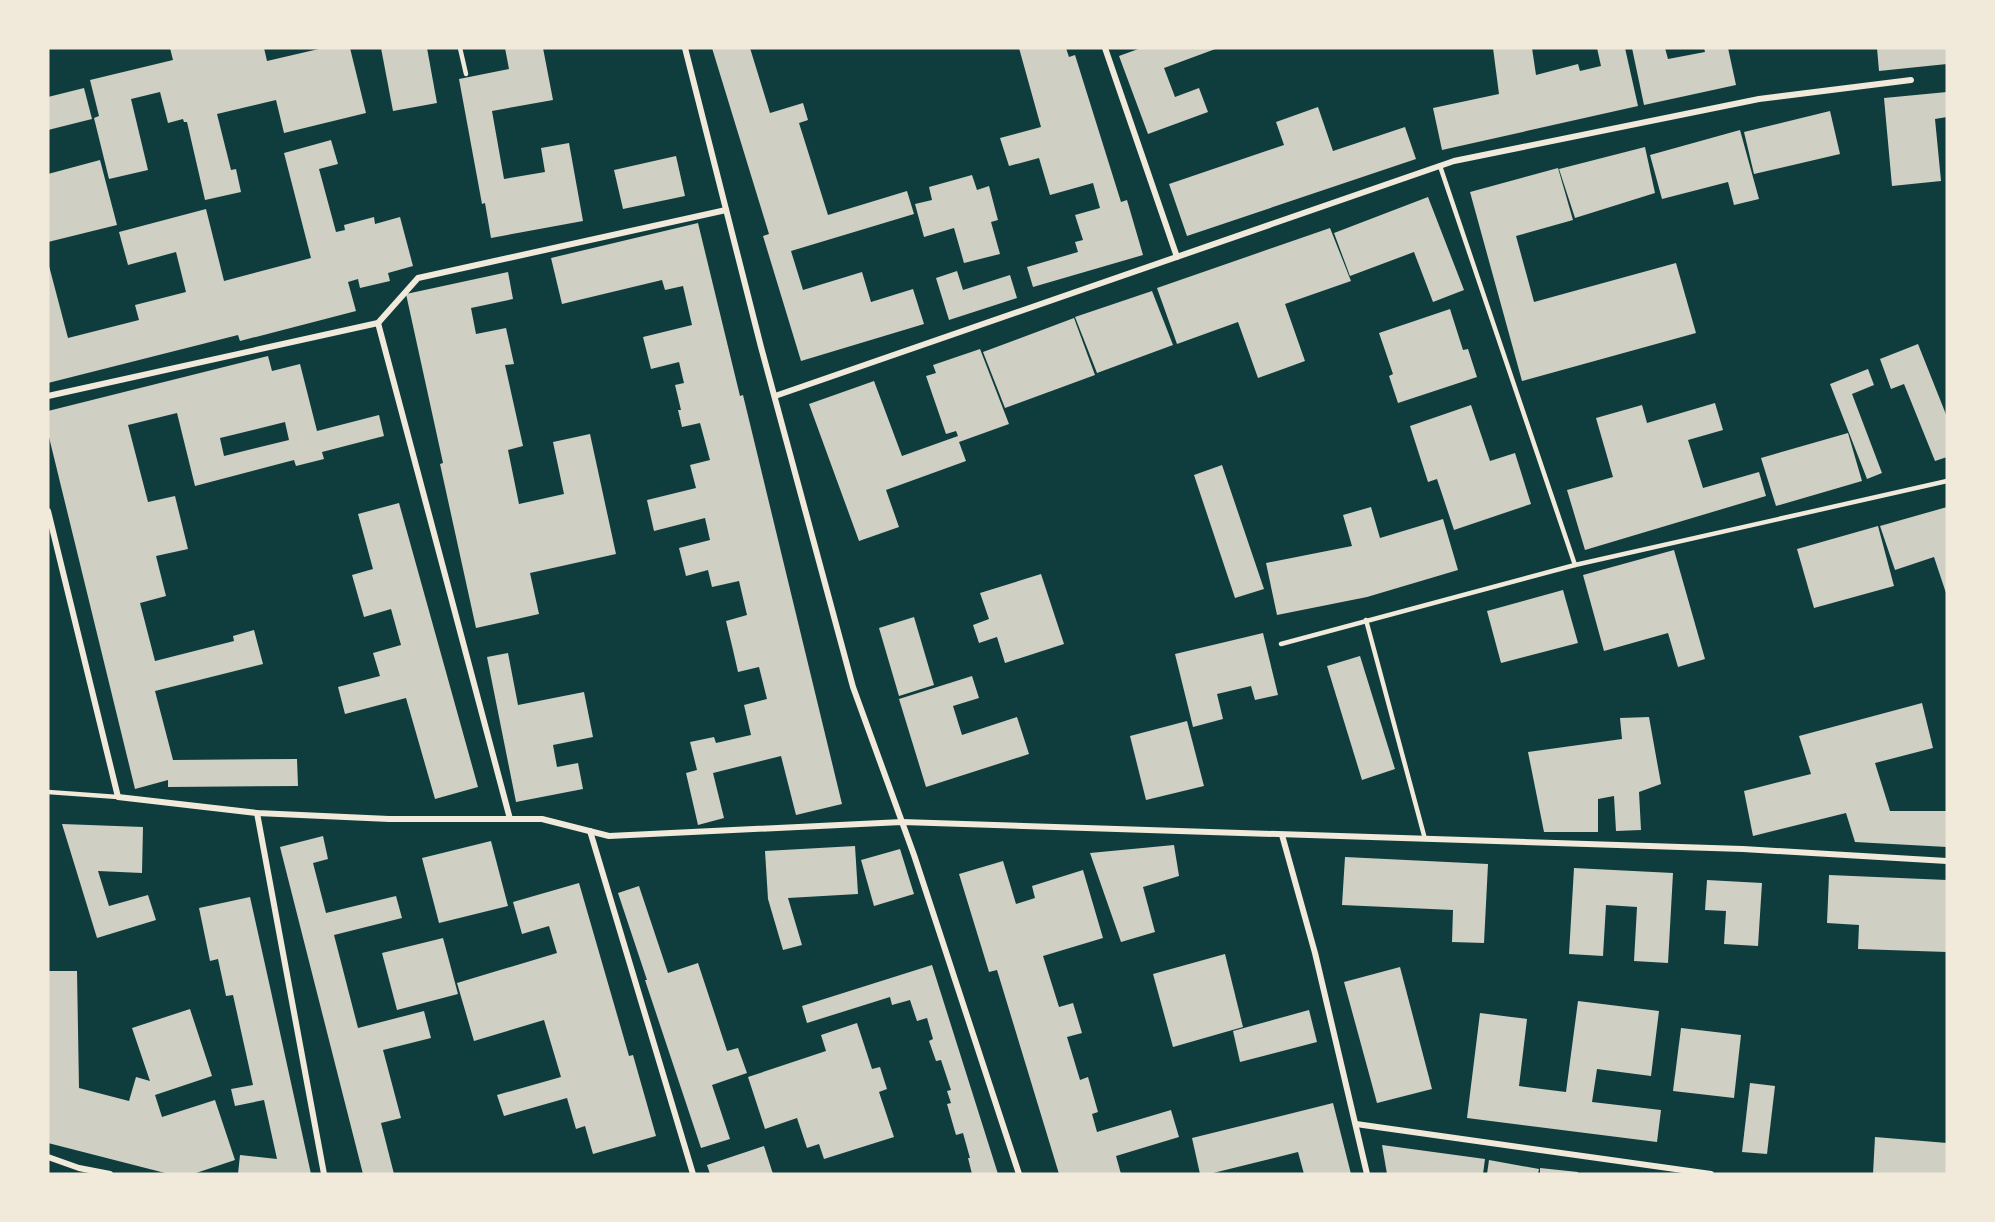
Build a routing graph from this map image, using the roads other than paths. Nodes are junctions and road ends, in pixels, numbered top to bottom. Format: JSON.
{"nodes":[{"id":1,"x":460,"y":48,"type":"edge"},
{"id":2,"x":685,"y":48,"type":"edge"},
{"id":3,"x":1105,"y":48,"type":"edge"},
{"id":4,"x":466,"y":74,"type":"dead end"},
{"id":5,"x":1911,"y":80,"type":"dead end"},
{"id":6,"x":1440,"y":166,"type":"junction"},
{"id":7,"x":726,"y":210,"type":"junction"},
{"id":8,"x":1177,"y":257,"type":"junction"},
{"id":9,"x":378,"y":322,"type":"junction"},
{"id":10,"x":48,"y":396,"type":"edge"},
{"id":11,"x":774,"y":396,"type":"junction"},
{"id":12,"x":1947,"y":481,"type":"edge"},
{"id":13,"x":48,"y":511,"type":"edge"},
{"id":14,"x":1575,"y":565,"type":"junction"},
{"id":15,"x":1366,"y":621,"type":"junction"},
{"id":16,"x":1281,"y":644,"type":"dead end"},
{"id":17,"x":48,"y":792,"type":"edge"},
{"id":18,"x":118,"y":797,"type":"junction"},
{"id":19,"x":257,"y":813,"type":"junction"},
{"id":20,"x":510,"y":819,"type":"junction"},
{"id":21,"x":902,"y":822,"type":"junction"},
{"id":22,"x":590,"y":831,"type":"junction"},
{"id":23,"x":1282,"y":835,"type":"junction"},
{"id":24,"x":1425,"y":839,"type":"junction"},
{"id":25,"x":1947,"y":861,"type":"edge"},
{"id":26,"x":1356,"y":1125,"type":"junction"},
{"id":27,"x":48,"y":1156,"type":"edge"},
{"id":28,"x":110,"y":1174,"type":"edge"},
{"id":29,"x":324,"y":1174,"type":"edge"},
{"id":30,"x":693,"y":1174,"type":"edge"},
{"id":31,"x":1019,"y":1174,"type":"edge"},
{"id":32,"x":1367,"y":1174,"type":"edge"},
{"id":33,"x":1711,"y":1174,"type":"edge"}],
"edges":[{"from":1,"to":4,"type":"lane"},
{"from":2,"to":7,"type":"street"},
{"from":3,"to":8,"type":"street"},
{"from":5,"to":6,"type":"street"},
{"from":6,"to":8,"type":"street"},
{"from":6,"to":14,"type":"lane"},
{"from":7,"to":9,"type":"street"},
{"from":7,"to":11,"type":"street"},
{"from":8,"to":11,"type":"street"},
{"from":9,"to":10,"type":"street"},
{"from":9,"to":20,"type":"street"},
{"from":11,"to":21,"type":"street"},
{"from":12,"to":14,"type":"lane"},
{"from":13,"to":18,"type":"street"},
{"from":14,"to":15,"type":"lane"},
{"from":15,"to":16,"type":"lane"},
{"from":15,"to":24,"type":"lane"},
{"from":17,"to":18,"type":"lane"},
{"from":18,"to":19,"type":"street"},
{"from":19,"to":20,"type":"street"},
{"from":19,"to":29,"type":"street"},
{"from":20,"to":22,"type":"street"},
{"from":21,"to":22,"type":"street"},
{"from":21,"to":23,"type":"street"},
{"from":21,"to":31,"type":"street"},
{"from":22,"to":30,"type":"street"},
{"from":23,"to":24,"type":"street"},
{"from":23,"to":26,"type":"street"},
{"from":24,"to":25,"type":"street"},
{"from":26,"to":32,"type":"street"},
{"from":26,"to":33,"type":"street"},
{"from":27,"to":28,"type":"street"}]}
